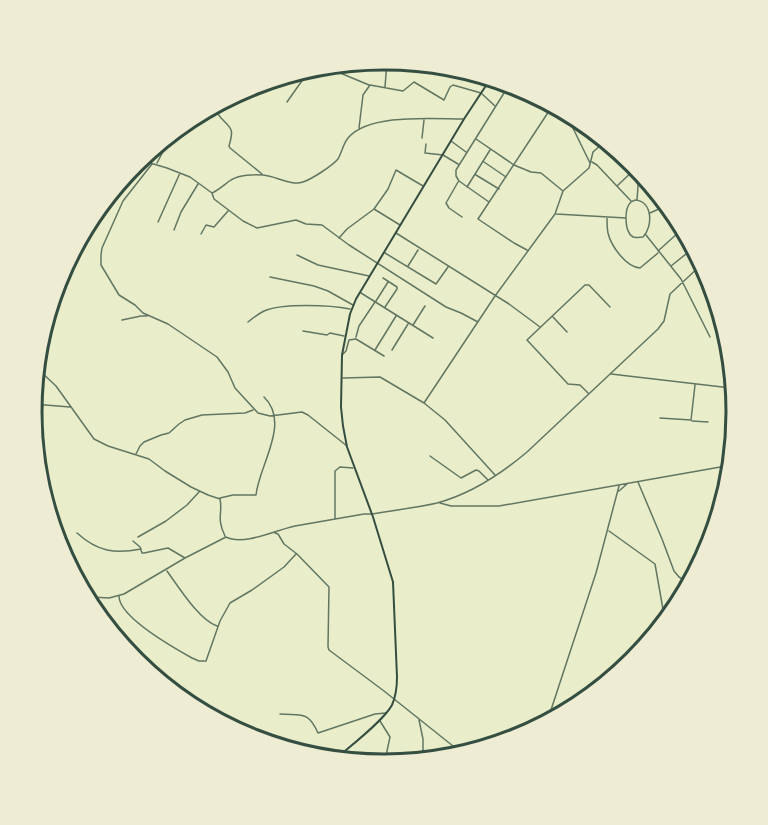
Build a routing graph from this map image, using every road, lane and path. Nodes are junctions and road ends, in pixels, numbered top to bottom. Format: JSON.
{"nodes":[{"id":1,"x":386,"y":70,"type":"edge"},
{"id":2,"x":340,"y":73,"type":"edge"},
{"id":3,"x":302,"y":80,"type":"edge"},
{"id":4,"x":370,"y":85,"type":"junction"},
{"id":5,"x":486,"y":86,"type":"edge"},
{"id":6,"x":385,"y":88,"type":"junction"},
{"id":7,"x":481,"y":93,"type":"junction"},
{"id":8,"x":504,"y":93,"type":"edge"},
{"id":9,"x":287,"y":102,"type":"dead end"},
{"id":10,"x":495,"y":106,"type":"junction"},
{"id":11,"x":219,"y":113,"type":"edge"},
{"id":12,"x":548,"y":113,"type":"edge"},
{"id":13,"x":424,"y":119,"type":"junction"},
{"id":14,"x":464,"y":119,"type":"junction"},
{"id":15,"x":573,"y":127,"type":"edge"},
{"id":16,"x":358,"y":128,"type":"junction"},
{"id":17,"x":422,"y":138,"type":"dead end"},
{"id":18,"x":475,"y":139,"type":"junction"},
{"id":19,"x":451,"y":141,"type":"junction"},
{"id":20,"x":426,"y":144,"type":"dead end"},
{"id":21,"x":599,"y":147,"type":"edge"},
{"id":22,"x":491,"y":150,"type":"junction"},
{"id":23,"x":163,"y":152,"type":"edge"},
{"id":24,"x":467,"y":152,"type":"junction"},
{"id":25,"x":443,"y":155,"type":"junction"},
{"id":26,"x":483,"y":161,"type":"junction"},
{"id":27,"x":591,"y":163,"type":"junction"},
{"id":28,"x":152,"y":164,"type":"joint"},
{"id":29,"x":459,"y":164,"type":"junction"},
{"id":30,"x":156,"y":165,"type":"junction"},
{"id":31,"x":514,"y":165,"type":"junction"},
{"id":32,"x":180,"y":172,"type":"junction"},
{"id":33,"x":475,"y":174,"type":"junction"},
{"id":34,"x":629,"y":174,"type":"edge"},
{"id":35,"x":262,"y":175,"type":"junction"},
{"id":36,"x":506,"y":177,"type":"junction"},
{"id":37,"x":459,"y":181,"type":"junction"},
{"id":38,"x":199,"y":183,"type":"junction"},
{"id":39,"x":638,"y":184,"type":"edge"},
{"id":40,"x":617,"y":186,"type":"junction"},
{"id":41,"x":424,"y":187,"type":"junction"},
{"id":42,"x":467,"y":187,"type":"junction"},
{"id":43,"x":499,"y":189,"type":"junction"},
{"id":44,"x":563,"y":191,"type":"junction"},
{"id":45,"x":212,"y":193,"type":"junction"},
{"id":46,"x":637,"y":200,"type":"junction"},
{"id":47,"x":631,"y":201,"type":"junction"},
{"id":48,"x":489,"y":202,"type":"junction"},
{"id":49,"x":374,"y":209,"type":"junction"},
{"id":50,"x":659,"y":209,"type":"edge"},
{"id":51,"x":229,"y":210,"type":"junction"},
{"id":52,"x":649,"y":213,"type":"junction"},
{"id":53,"x":555,"y":214,"type":"junction"},
{"id":54,"x":462,"y":217,"type":"dead end"},
{"id":55,"x":607,"y":218,"type":"junction"},
{"id":56,"x":626,"y":218,"type":"junction"},
{"id":57,"x":158,"y":222,"type":"dead end"},
{"id":58,"x":400,"y":226,"type":"junction"},
{"id":59,"x":174,"y":230,"type":"dead end"},
{"id":60,"x":396,"y":233,"type":"junction"},
{"id":61,"x":201,"y":234,"type":"dead end"},
{"id":62,"x":646,"y":235,"type":"junction"},
{"id":63,"x":676,"y":235,"type":"edge"},
{"id":64,"x":339,"y":238,"type":"junction"},
{"id":65,"x":419,"y":249,"type":"junction"},
{"id":66,"x":527,"y":250,"type":"junction"},
{"id":67,"x":658,"y":251,"type":"junction"},
{"id":68,"x":384,"y":252,"type":"junction"},
{"id":69,"x":686,"y":253,"type":"edge"},
{"id":70,"x":297,"y":255,"type":"dead end"},
{"id":71,"x":378,"y":263,"type":"junction"},
{"id":72,"x":408,"y":267,"type":"junction"},
{"id":73,"x":448,"y":267,"type":"junction"},
{"id":74,"x":671,"y":267,"type":"junction"},
{"id":75,"x":695,"y":271,"type":"edge"},
{"id":76,"x":370,"y":276,"type":"junction"},
{"id":77,"x":270,"y":277,"type":"dead end"},
{"id":78,"x":383,"y":278,"type":"dead end"},
{"id":79,"x":388,"y":281,"type":"junction"},
{"id":80,"x":683,"y":282,"type":"junction"},
{"id":81,"x":360,"y":292,"type":"junction"},
{"id":82,"x":495,"y":296,"type":"junction"},
{"id":83,"x":376,"y":301,"type":"junction"},
{"id":84,"x":353,"y":305,"type":"junction"},
{"id":85,"x":425,"y":306,"type":"dead end"},
{"id":86,"x":610,"y":307,"type":"dead end"},
{"id":87,"x":385,"y":308,"type":"junction"},
{"id":88,"x":351,"y":310,"type":"junction"},
{"id":89,"x":396,"y":315,"type":"junction"},
{"id":90,"x":148,"y":316,"type":"junction"},
{"id":91,"x":552,"y":316,"type":"junction"},
{"id":92,"x":122,"y":320,"type":"dead end"},
{"id":93,"x":248,"y":322,"type":"dead end"},
{"id":94,"x":478,"y":322,"type":"junction"},
{"id":95,"x":409,"y":323,"type":"junction"},
{"id":96,"x":412,"y":326,"type":"junction"},
{"id":97,"x":540,"y":328,"type":"junction"},
{"id":98,"x":303,"y":332,"type":"dead end"},
{"id":99,"x":567,"y":332,"type":"dead end"},
{"id":100,"x":345,"y":336,"type":"junction"},
{"id":101,"x":710,"y":337,"type":"dead end"},
{"id":102,"x":433,"y":338,"type":"dead end"},
{"id":103,"x":356,"y":339,"type":"junction"},
{"id":104,"x":375,"y":350,"type":"junction"},
{"id":105,"x":392,"y":350,"type":"dead end"},
{"id":106,"x":342,"y":355,"type":"junction"},
{"id":107,"x":384,"y":356,"type":"dead end"},
{"id":108,"x":610,"y":374,"type":"junction"},
{"id":109,"x":44,"y":375,"type":"edge"},
{"id":110,"x":341,"y":378,"type":"junction"},
{"id":111,"x":696,"y":384,"type":"junction"},
{"id":112,"x":725,"y":386,"type":"edge"},
{"id":113,"x":589,"y":394,"type":"junction"},
{"id":114,"x":264,"y":397,"type":"dead end"},
{"id":115,"x":424,"y":403,"type":"junction"},
{"id":116,"x":42,"y":405,"type":"edge"},
{"id":117,"x":71,"y":407,"type":"junction"},
{"id":118,"x":254,"y":410,"type":"junction"},
{"id":119,"x":274,"y":415,"type":"junction"},
{"id":120,"x":660,"y":418,"type":"dead end"},
{"id":121,"x":691,"y":420,"type":"junction"},
{"id":122,"x":708,"y":422,"type":"dead end"},
{"id":123,"x":347,"y":447,"type":"junction"},
{"id":124,"x":136,"y":454,"type":"junction"},
{"id":125,"x":430,"y":456,"type":"dead end"},
{"id":126,"x":721,"y":467,"type":"edge"},
{"id":127,"x":354,"y":468,"type":"junction"},
{"id":128,"x":496,"y":476,"type":"junction"},
{"id":129,"x":488,"y":481,"type":"junction"},
{"id":130,"x":637,"y":481,"type":"junction"},
{"id":131,"x":629,"y":483,"type":"junction"},
{"id":132,"x":620,"y":485,"type":"junction"},
{"id":133,"x":619,"y":491,"type":"junction"},
{"id":134,"x":200,"y":492,"type":"junction"},
{"id":135,"x":220,"y":499,"type":"junction"},
{"id":136,"x":438,"y":502,"type":"junction"},
{"id":137,"x":372,"y":514,"type":"junction"},
{"id":138,"x":336,"y":519,"type":"junction"},
{"id":139,"x":609,"y":531,"type":"junction"},
{"id":140,"x":274,"y":532,"type":"junction"},
{"id":141,"x":77,"y":533,"type":"dead end"},
{"id":142,"x":138,"y":537,"type":"dead end"},
{"id":143,"x":226,"y":537,"type":"junction"},
{"id":144,"x":133,"y":541,"type":"dead end"},
{"id":145,"x":141,"y":549,"type":"junction"},
{"id":146,"x":297,"y":554,"type":"junction"},
{"id":147,"x":185,"y":558,"type":"junction"},
{"id":148,"x":166,"y":570,"type":"junction"},
{"id":149,"x":683,"y":579,"type":"edge"},
{"id":150,"x":119,"y":596,"type":"junction"},
{"id":151,"x":97,"y":597,"type":"edge"},
{"id":152,"x":663,"y":610,"type":"edge"},
{"id":153,"x":219,"y":626,"type":"junction"},
{"id":154,"x":394,"y":699,"type":"junction"},
{"id":155,"x":550,"y":711,"type":"edge"},
{"id":156,"x":387,"y":713,"type":"junction"},
{"id":157,"x":280,"y":714,"type":"dead end"},
{"id":158,"x":419,"y":719,"type":"junction"},
{"id":159,"x":379,"y":720,"type":"junction"},
{"id":160,"x":454,"y":747,"type":"edge"},
{"id":161,"x":343,"y":752,"type":"edge"},
{"id":162,"x":423,"y":753,"type":"edge"},
{"id":163,"x":386,"y":754,"type":"edge"}],
"edges":[{"from":1,"to":6,"type":"street"},
{"from":2,"to":4,"type":"street"},
{"from":3,"to":9,"type":"street"},
{"from":4,"to":6,"type":"street"},
{"from":4,"to":16,"type":"street"},
{"from":5,"to":7,"type":"main road"},
{"from":6,"to":7,"type":"street"},
{"from":7,"to":10,"type":"street"},
{"from":7,"to":14,"type":"main road"},
{"from":8,"to":10,"type":"street"},
{"from":10,"to":18,"type":"street"},
{"from":11,"to":35,"type":"street"},
{"from":12,"to":31,"type":"street"},
{"from":13,"to":14,"type":"street"},
{"from":13,"to":16,"type":"street"},
{"from":13,"to":17,"type":"street"},
{"from":14,"to":19,"type":"main road"},
{"from":15,"to":27,"type":"street"},
{"from":16,"to":35,"type":"street"},
{"from":18,"to":22,"type":"street"},
{"from":18,"to":24,"type":"street"},
{"from":19,"to":24,"type":"street"},
{"from":19,"to":25,"type":"main road"},
{"from":20,"to":25,"type":"street"},
{"from":21,"to":27,"type":"street"},
{"from":22,"to":26,"type":"street"},
{"from":22,"to":31,"type":"street"},
{"from":23,"to":30,"type":"street"},
{"from":24,"to":29,"type":"street"},
{"from":25,"to":29,"type":"street"},
{"from":25,"to":41,"type":"main road"},
{"from":26,"to":33,"type":"street"},
{"from":26,"to":36,"type":"street"},
{"from":27,"to":40,"type":"street"},
{"from":27,"to":44,"type":"street"},
{"from":28,"to":30,"type":"street"},
{"from":28,"to":90,"type":"street"},
{"from":29,"to":37,"type":"street"},
{"from":30,"to":32,"type":"street"},
{"from":31,"to":36,"type":"street"},
{"from":31,"to":44,"type":"street"},
{"from":32,"to":38,"type":"street"},
{"from":32,"to":57,"type":"street"},
{"from":33,"to":42,"type":"street"},
{"from":33,"to":43,"type":"street"},
{"from":34,"to":40,"type":"street"},
{"from":35,"to":45,"type":"street"},
{"from":36,"to":43,"type":"street"},
{"from":37,"to":42,"type":"street"},
{"from":37,"to":54,"type":"street"},
{"from":38,"to":45,"type":"street"},
{"from":38,"to":59,"type":"street"},
{"from":39,"to":46,"type":"street"},
{"from":40,"to":47,"type":"street"},
{"from":41,"to":49,"type":"street"},
{"from":41,"to":58,"type":"main road"},
{"from":42,"to":48,"type":"street"},
{"from":43,"to":48,"type":"street"},
{"from":44,"to":53,"type":"street"},
{"from":45,"to":51,"type":"street"},
{"from":46,"to":47,"type":"street"},
{"from":46,"to":52,"type":"street"},
{"from":47,"to":56,"type":"street"},
{"from":48,"to":66,"type":"street"},
{"from":49,"to":58,"type":"street"},
{"from":49,"to":64,"type":"street"},
{"from":50,"to":52,"type":"street"},
{"from":51,"to":61,"type":"street"},
{"from":51,"to":64,"type":"street"},
{"from":52,"to":62,"type":"street"},
{"from":53,"to":55,"type":"street"},
{"from":53,"to":66,"type":"street"},
{"from":55,"to":56,"type":"street"},
{"from":55,"to":67,"type":"street"},
{"from":56,"to":62,"type":"street"},
{"from":58,"to":60,"type":"main road"},
{"from":60,"to":65,"type":"street"},
{"from":60,"to":68,"type":"main road"},
{"from":62,"to":67,"type":"street"},
{"from":63,"to":67,"type":"street"},
{"from":64,"to":71,"type":"street"},
{"from":65,"to":72,"type":"street"},
{"from":65,"to":73,"type":"street"},
{"from":66,"to":82,"type":"street"},
{"from":67,"to":74,"type":"street"},
{"from":68,"to":71,"type":"main road"},
{"from":68,"to":72,"type":"street"},
{"from":69,"to":74,"type":"street"},
{"from":70,"to":76,"type":"street"},
{"from":71,"to":76,"type":"main road"},
{"from":71,"to":94,"type":"street"},
{"from":72,"to":73,"type":"street"},
{"from":73,"to":82,"type":"street"},
{"from":74,"to":80,"type":"street"},
{"from":75,"to":80,"type":"street"},
{"from":76,"to":81,"type":"main road"},
{"from":77,"to":84,"type":"street"},
{"from":78,"to":79,"type":"street"},
{"from":79,"to":83,"type":"street"},
{"from":79,"to":87,"type":"street"},
{"from":80,"to":101,"type":"street"},
{"from":80,"to":108,"type":"street"},
{"from":81,"to":83,"type":"street"},
{"from":81,"to":84,"type":"main road"},
{"from":82,"to":94,"type":"street"},
{"from":82,"to":97,"type":"street"},
{"from":83,"to":87,"type":"street"},
{"from":83,"to":103,"type":"street"},
{"from":84,"to":88,"type":"main road"},
{"from":85,"to":96,"type":"street"},
{"from":86,"to":91,"type":"street"},
{"from":87,"to":89,"type":"street"},
{"from":88,"to":93,"type":"street"},
{"from":88,"to":100,"type":"main road"},
{"from":89,"to":95,"type":"street"},
{"from":89,"to":104,"type":"street"},
{"from":90,"to":92,"type":"street"},
{"from":90,"to":118,"type":"street"},
{"from":91,"to":97,"type":"street"},
{"from":91,"to":99,"type":"street"},
{"from":94,"to":115,"type":"street"},
{"from":95,"to":96,"type":"street"},
{"from":95,"to":105,"type":"street"},
{"from":96,"to":102,"type":"street"},
{"from":97,"to":113,"type":"street"},
{"from":98,"to":100,"type":"street"},
{"from":100,"to":106,"type":"main road"},
{"from":103,"to":104,"type":"street"},
{"from":103,"to":106,"type":"street"},
{"from":104,"to":107,"type":"street"},
{"from":106,"to":110,"type":"main road"},
{"from":108,"to":111,"type":"street"},
{"from":108,"to":113,"type":"street"},
{"from":109,"to":117,"type":"street"},
{"from":110,"to":115,"type":"street"},
{"from":110,"to":123,"type":"main road"},
{"from":111,"to":112,"type":"street"},
{"from":111,"to":121,"type":"street"},
{"from":113,"to":128,"type":"street"},
{"from":114,"to":119,"type":"street"},
{"from":115,"to":128,"type":"street"},
{"from":116,"to":117,"type":"street"},
{"from":117,"to":124,"type":"street"},
{"from":118,"to":119,"type":"street"},
{"from":118,"to":124,"type":"street"},
{"from":119,"to":123,"type":"street"},
{"from":119,"to":135,"type":"street"},
{"from":120,"to":121,"type":"street"},
{"from":121,"to":122,"type":"street"},
{"from":123,"to":127,"type":"main road"},
{"from":124,"to":134,"type":"street"},
{"from":125,"to":129,"type":"street"},
{"from":126,"to":130,"type":"street"},
{"from":127,"to":137,"type":"main road"},
{"from":127,"to":138,"type":"street"},
{"from":128,"to":129,"type":"street"},
{"from":129,"to":136,"type":"street"},
{"from":130,"to":131,"type":"street"},
{"from":130,"to":149,"type":"street"},
{"from":131,"to":132,"type":"street"},
{"from":131,"to":133,"type":"street"},
{"from":132,"to":133,"type":"street"},
{"from":132,"to":136,"type":"street"},
{"from":133,"to":139,"type":"street"},
{"from":134,"to":135,"type":"street"},
{"from":134,"to":142,"type":"street"},
{"from":135,"to":143,"type":"street"},
{"from":136,"to":137,"type":"street"},
{"from":137,"to":138,"type":"street"},
{"from":137,"to":154,"type":"main road"},
{"from":138,"to":140,"type":"street"},
{"from":139,"to":152,"type":"street"},
{"from":139,"to":155,"type":"street"},
{"from":140,"to":143,"type":"street"},
{"from":140,"to":146,"type":"street"},
{"from":141,"to":145,"type":"street"},
{"from":143,"to":147,"type":"street"},
{"from":144,"to":145,"type":"street"},
{"from":145,"to":147,"type":"street"},
{"from":146,"to":153,"type":"street"},
{"from":146,"to":154,"type":"street"},
{"from":147,"to":148,"type":"street"},
{"from":148,"to":150,"type":"street"},
{"from":148,"to":153,"type":"street"},
{"from":150,"to":151,"type":"street"},
{"from":150,"to":153,"type":"street"},
{"from":154,"to":156,"type":"main road"},
{"from":154,"to":158,"type":"street"},
{"from":156,"to":157,"type":"street"},
{"from":156,"to":159,"type":"main road"},
{"from":158,"to":160,"type":"street"},
{"from":158,"to":162,"type":"street"},
{"from":159,"to":161,"type":"main road"},
{"from":159,"to":163,"type":"street"}]}
